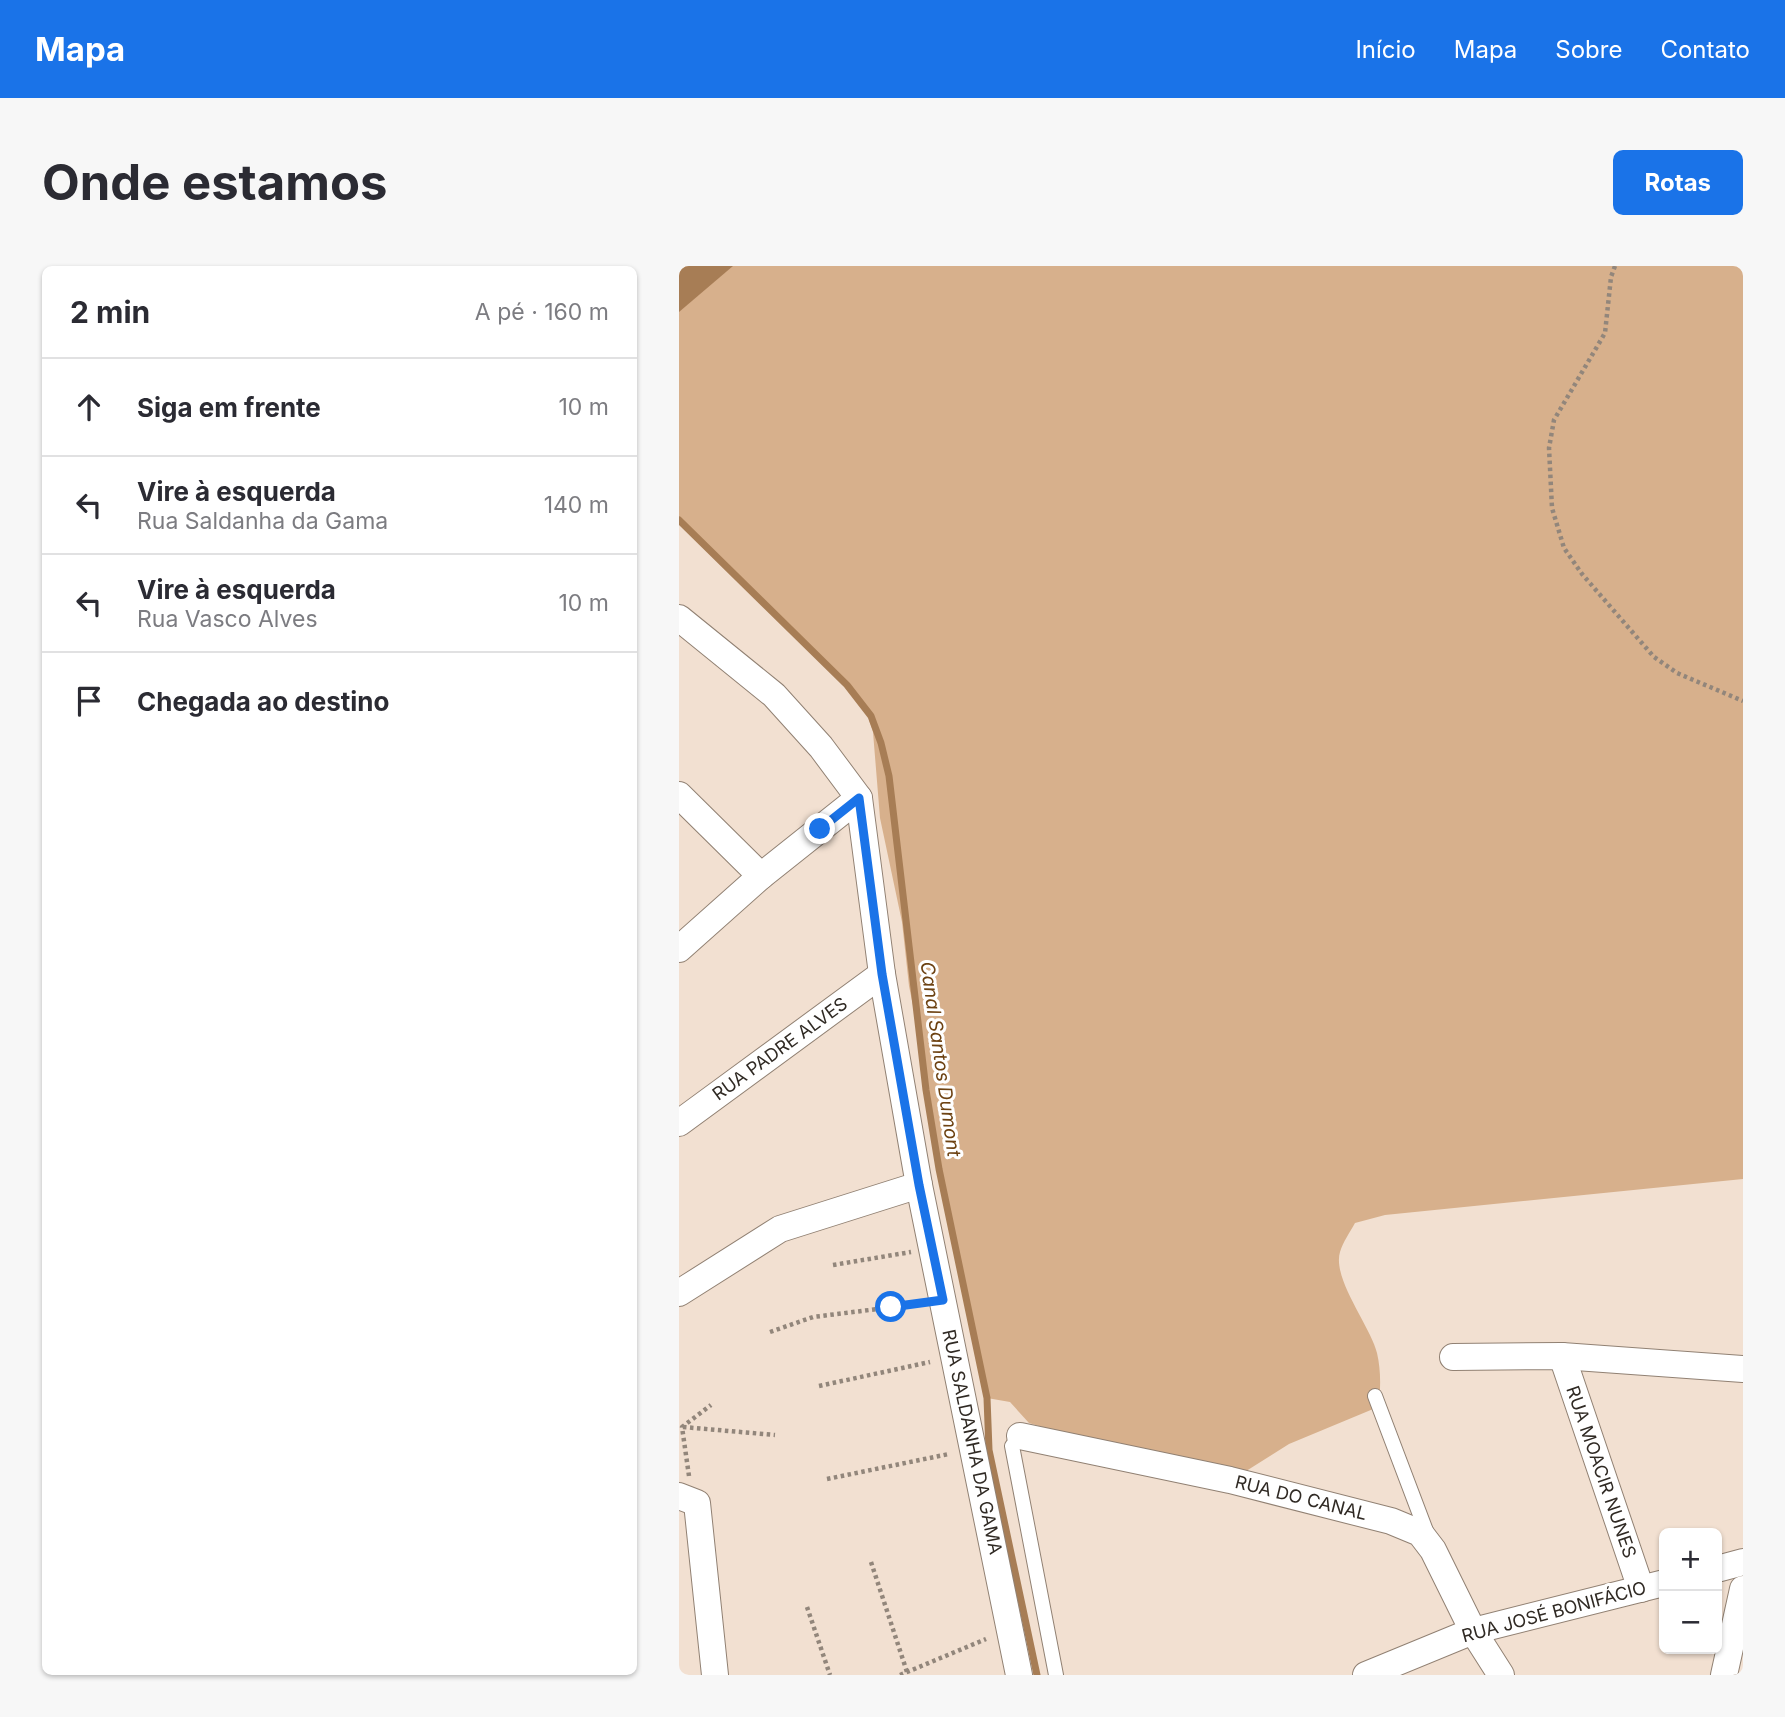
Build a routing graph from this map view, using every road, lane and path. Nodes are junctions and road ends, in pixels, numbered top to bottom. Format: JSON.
{"nodes":[{"id":1,"x":1615,"y":266,"type":"edge"},
{"id":2,"x":679,"y":618,"type":"edge"},
{"id":3,"x":1743,"y":701,"type":"edge"},
{"id":4,"x":679,"y":796,"type":"edge"},
{"id":5,"x":859,"y":798,"type":"junction"},
{"id":6,"x":761,"y":876,"type":"junction"},
{"id":7,"x":679,"y":949,"type":"edge"},
{"id":8,"x":882,"y":974,"type":"junction"},
{"id":9,"x":679,"y":1124,"type":"edge"},
{"id":10,"x":919,"y":1185,"type":"junction"},
{"id":11,"x":932,"y":1248,"type":"junction"},
{"id":12,"x":833,"y":1265,"type":"dead end"},
{"id":13,"x":679,"y":1293,"type":"edge"},
{"id":14,"x":943,"y":1300,"type":"junction"},
{"id":15,"x":770,"y":1332,"type":"dead end"},
{"id":16,"x":954,"y":1356,"type":"junction"},
{"id":17,"x":1562,"y":1356,"type":"junction"},
{"id":18,"x":1453,"y":1357,"type":"dead end"},
{"id":19,"x":1743,"y":1369,"type":"edge"},
{"id":20,"x":819,"y":1386,"type":"dead end"},
{"id":21,"x":1375,"y":1396,"type":"dead end"},
{"id":22,"x":711,"y":1405,"type":"dead end"},
{"id":23,"x":683,"y":1427,"type":"junction"},
{"id":24,"x":775,"y":1435,"type":"dead end"},
{"id":25,"x":1020,"y":1436,"type":"joint"},
{"id":26,"x":974,"y":1450,"type":"junction"},
{"id":27,"x":827,"y":1479,"type":"dead end"},
{"id":28,"x":688,"y":1500,"type":"edge"},
{"id":29,"x":1433,"y":1550,"type":"junction"},
{"id":30,"x":871,"y":1562,"type":"dead end"},
{"id":31,"x":1743,"y":1562,"type":"edge"},
{"id":32,"x":1722,"y":1568,"type":"edge"},
{"id":33,"x":1653,"y":1586,"type":"edge"},
{"id":34,"x":1743,"y":1589,"type":"edge"},
{"id":35,"x":807,"y":1607,"type":"dead end"},
{"id":36,"x":1010,"y":1629,"type":"junction"},
{"id":37,"x":1473,"y":1631,"type":"junction"},
{"id":38,"x":907,"y":1672,"type":"junction"},
{"id":39,"x":715,"y":1675,"type":"edge"},
{"id":40,"x":830,"y":1675,"type":"edge"},
{"id":41,"x":900,"y":1675,"type":"edge"},
{"id":42,"x":1019,"y":1675,"type":"edge"},
{"id":43,"x":1056,"y":1675,"type":"edge"},
{"id":44,"x":1366,"y":1675,"type":"edge"},
{"id":45,"x":1501,"y":1675,"type":"edge"},
{"id":46,"x":1724,"y":1675,"type":"edge"}],
"edges":[{"from":1,"to":3,"type":"path"},
{"from":2,"to":5,"type":"street","name":"RUA SALDANHA DA GAMA"},
{"from":4,"to":6,"type":"street"},
{"from":5,"to":6,"type":"street"},
{"from":5,"to":8,"type":"street","name":"RUA SALDANHA DA GAMA"},
{"from":6,"to":7,"type":"street"},
{"from":8,"to":9,"type":"street","name":"RUA PADRE ALVES"},
{"from":8,"to":10,"type":"street","name":"RUA SALDANHA DA GAMA"},
{"from":10,"to":11,"type":"street","name":"RUA SALDANHA DA GAMA"},
{"from":10,"to":13,"type":"street"},
{"from":11,"to":12,"type":"path"},
{"from":11,"to":14,"type":"street","name":"RUA SALDANHA DA GAMA"},
{"from":14,"to":15,"type":"path"},
{"from":14,"to":16,"type":"street","name":"RUA SALDANHA DA GAMA"},
{"from":16,"to":20,"type":"path"},
{"from":16,"to":26,"type":"street","name":"RUA SALDANHA DA GAMA"},
{"from":17,"to":18,"type":"street"},
{"from":17,"to":19,"type":"street"},
{"from":17,"to":33,"type":"street","name":"RUA MOACIR NUNES"},
{"from":21,"to":29,"type":"lane"},
{"from":22,"to":23,"type":"path"},
{"from":23,"to":24,"type":"path"},
{"from":23,"to":28,"type":"path"},
{"from":25,"to":29,"type":"street","name":"RUA DO CANAL"},
{"from":25,"to":43,"type":"lane","name":"RUA SALDANHA DA GAMA"},
{"from":26,"to":27,"type":"path"},
{"from":26,"to":36,"type":"street","name":"RUA SALDANHA DA GAMA"},
{"from":28,"to":39,"type":"street"},
{"from":29,"to":37,"type":"street","name":"RUA DO CANAL"},
{"from":30,"to":38,"type":"path"},
{"from":31,"to":32,"type":"street"},
{"from":33,"to":37,"type":"street","name":"RUA JOSÉ BONIFÁCIO"},
{"from":34,"to":46,"type":"street"},
{"from":35,"to":40,"type":"path"},
{"from":36,"to":38,"type":"path"},
{"from":36,"to":42,"type":"street","name":"RUA SALDANHA DA GAMA"},
{"from":37,"to":44,"type":"street","name":"RUA JOSÉ BONIFÁCIO"},
{"from":37,"to":45,"type":"street","name":"RUA DO CANAL"},
{"from":38,"to":41,"type":"path"}]}
